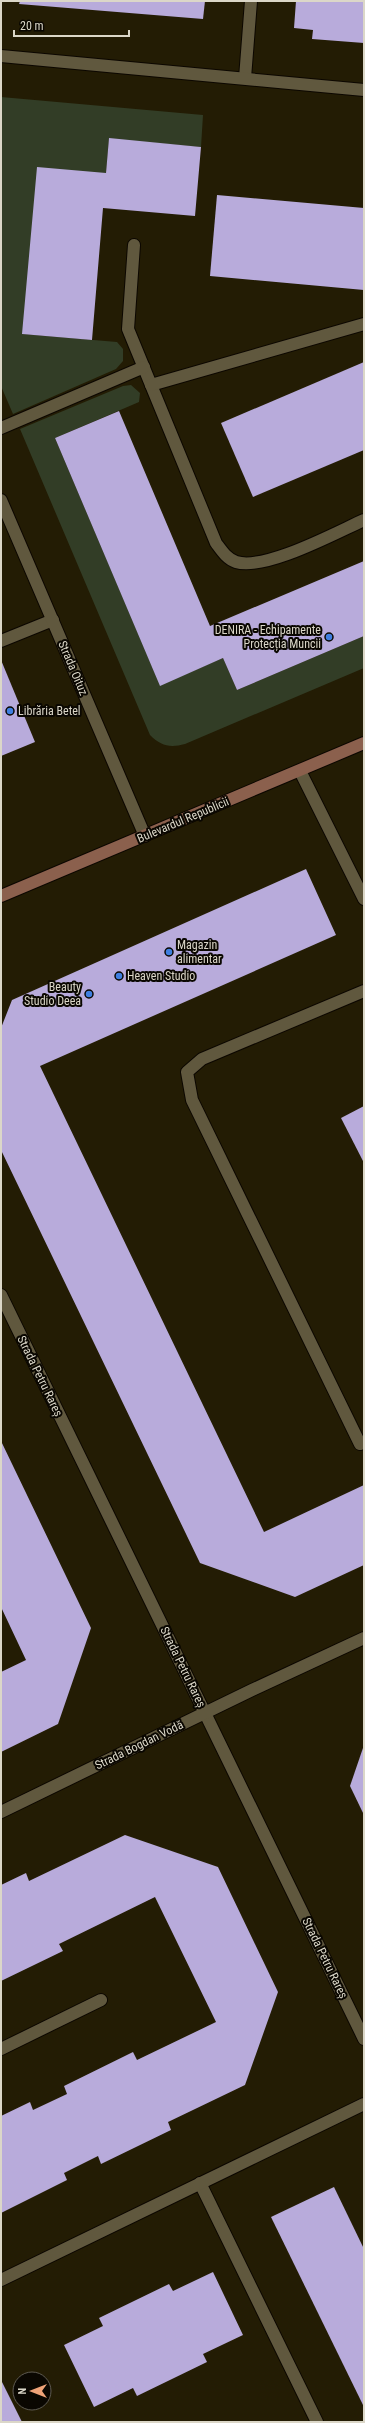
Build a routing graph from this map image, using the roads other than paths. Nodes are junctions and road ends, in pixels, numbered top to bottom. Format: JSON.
{"nodes":[{"id":1,"x":251,"y":1,"type":"edge"},
{"id":2,"x":1,"y":56,"type":"edge"},
{"id":3,"x":244,"y":78,"type":"junction"},
{"id":4,"x":364,"y":90,"type":"edge"},
{"id":5,"x":134,"y":245,"type":"dead end"},
{"id":6,"x":364,"y":324,"type":"edge"},
{"id":7,"x":144,"y":367,"type":"junction"},
{"id":8,"x":152,"y":385,"type":"junction"},
{"id":9,"x":1,"y":428,"type":"edge"},
{"id":10,"x":1,"y":500,"type":"edge"},
{"id":11,"x":364,"y":520,"type":"edge"},
{"id":12,"x":53,"y":620,"type":"junction"},
{"id":13,"x":1,"y":642,"type":"edge"},
{"id":14,"x":364,"y":743,"type":"edge"},
{"id":15,"x":300,"y":771,"type":"junction"},
{"id":16,"x":145,"y":836,"type":"junction"},
{"id":17,"x":1,"y":896,"type":"edge"},
{"id":18,"x":364,"y":899,"type":"edge"},
{"id":19,"x":364,"y":991,"type":"edge"},
{"id":20,"x":1,"y":1295,"type":"edge"},
{"id":21,"x":360,"y":1444,"type":"dead end"},
{"id":22,"x":364,"y":1638,"type":"edge"},
{"id":23,"x":205,"y":1712,"type":"junction"},
{"id":24,"x":1,"y":1812,"type":"edge"},
{"id":25,"x":101,"y":2000,"type":"dead end"},
{"id":26,"x":364,"y":2039,"type":"edge"},
{"id":27,"x":1,"y":2049,"type":"edge"},
{"id":28,"x":364,"y":2104,"type":"edge"},
{"id":29,"x":200,"y":2183,"type":"junction"},
{"id":30,"x":1,"y":2280,"type":"edge"},
{"id":31,"x":317,"y":2422,"type":"edge"}],
"edges":[{"from":1,"to":3,"type":"street"},
{"from":2,"to":3,"type":"street"},
{"from":3,"to":4,"type":"street"},
{"from":5,"to":7,"type":"street"},
{"from":6,"to":8,"type":"street"},
{"from":7,"to":8,"type":"street"},
{"from":7,"to":9,"type":"street"},
{"from":8,"to":11,"type":"street"},
{"from":10,"to":12,"type":"street","name":"Strada Oituz"},
{"from":12,"to":13,"type":"street"},
{"from":12,"to":16,"type":"street","name":"Strada Oituz"},
{"from":14,"to":15,"type":"street","name":"Bulevardul Republicii"},
{"from":15,"to":16,"type":"street","name":"Bulevardul Republicii"},
{"from":15,"to":18,"type":"street"},
{"from":16,"to":17,"type":"street","name":"Bulevardul Republicii"},
{"from":19,"to":21,"type":"street"},
{"from":20,"to":23,"type":"street","name":"Strada Petru Rareș"},
{"from":22,"to":23,"type":"street","name":"Strada Bogdan Vodă"},
{"from":23,"to":24,"type":"street","name":"Strada Bogdan Vodă"},
{"from":23,"to":26,"type":"street","name":"Strada Petru Rareș"},
{"from":25,"to":27,"type":"street"},
{"from":28,"to":29,"type":"street"},
{"from":29,"to":30,"type":"street"},
{"from":29,"to":31,"type":"street"}]}
